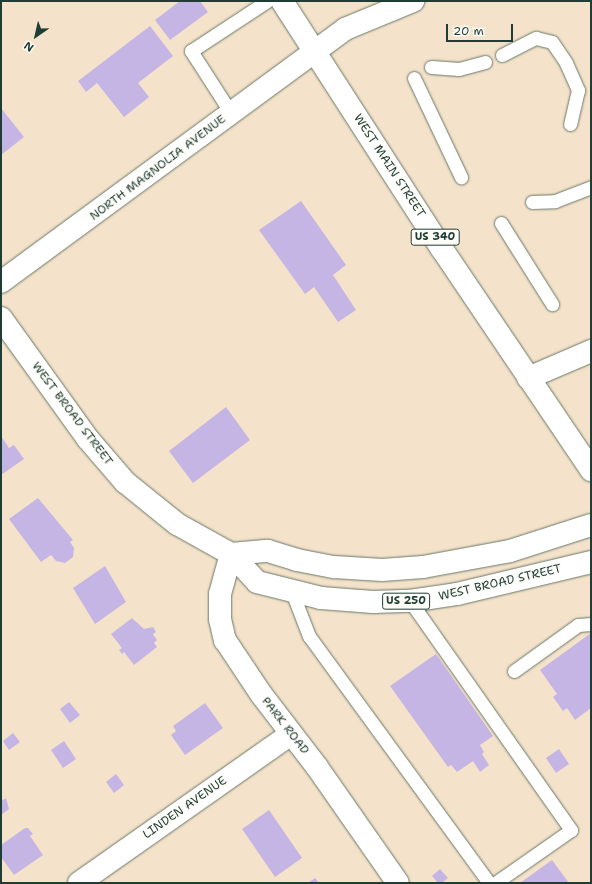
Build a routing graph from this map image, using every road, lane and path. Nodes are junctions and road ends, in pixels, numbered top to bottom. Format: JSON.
{"nodes":[{"id":1,"x":267,"y":1,"type":"edge"},
{"id":2,"x":282,"y":1,"type":"edge"},
{"id":3,"x":413,"y":1,"type":"edge"},
{"id":4,"x":314,"y":52,"type":"junction"},
{"id":5,"x":502,"y":55,"type":"dead end"},
{"id":6,"x":485,"y":62,"type":"dead end"},
{"id":7,"x":431,"y":67,"type":"dead end"},
{"id":8,"x":414,"y":78,"type":"dead end"},
{"id":9,"x":231,"y":113,"type":"junction"},
{"id":10,"x":570,"y":124,"type":"dead end"},
{"id":11,"x":461,"y":177,"type":"dead end"},
{"id":12,"x":591,"y":187,"type":"edge"},
{"id":13,"x":532,"y":202,"type":"dead end"},
{"id":14,"x":501,"y":223,"type":"dead end"},
{"id":15,"x":1,"y":282,"type":"edge"},
{"id":16,"x":552,"y":304,"type":"dead end"},
{"id":17,"x":1,"y":318,"type":"edge"},
{"id":18,"x":591,"y":351,"type":"edge"},
{"id":19,"x":528,"y":378,"type":"junction"},
{"id":20,"x":591,"y":470,"type":"edge"},
{"id":21,"x":591,"y":524,"type":"edge"},
{"id":22,"x":231,"y":554,"type":"junction"},
{"id":23,"x":591,"y":562,"type":"edge"},
{"id":24,"x":292,"y":592,"type":"junction"},
{"id":25,"x":410,"y":601,"type":"junction"},
{"id":26,"x":591,"y":624,"type":"edge"},
{"id":27,"x":514,"y":671,"type":"dead end"},
{"id":28,"x":291,"y":734,"type":"junction"},
{"id":29,"x":79,"y":883,"type":"edge"},
{"id":30,"x":398,"y":883,"type":"edge"},
{"id":31,"x":489,"y":883,"type":"edge"},
{"id":32,"x":495,"y":883,"type":"edge"}],
"edges":[{"from":1,"to":9,"type":"lane"},
{"from":2,"to":4,"type":"main road","name":"WEST MAIN STREET","number":"US 340"},
{"from":3,"to":4,"type":"main road","name":"NORTH MAGNOLIA AVENUE"},
{"from":4,"to":9,"type":"main road","name":"NORTH MAGNOLIA AVENUE"},
{"from":4,"to":19,"type":"main road","name":"WEST MAIN STREET","number":"US 340"},
{"from":5,"to":10,"type":"lane"},
{"from":6,"to":7,"type":"lane"},
{"from":8,"to":11,"type":"lane"},
{"from":9,"to":15,"type":"main road","name":"NORTH MAGNOLIA AVENUE"},
{"from":12,"to":13,"type":"lane"},
{"from":14,"to":16,"type":"lane"},
{"from":17,"to":22,"type":"main road","name":"WEST BROAD STREET","number":"US 250"},
{"from":18,"to":19,"type":"main road"},
{"from":19,"to":20,"type":"main road","name":"WEST MAIN STREET","number":"US 340"},
{"from":21,"to":22,"type":"main road"},
{"from":22,"to":24,"type":"main road","name":"WEST BROAD STREET","number":"US 250"},
{"from":22,"to":28,"type":"main road","name":"PARK ROAD"},
{"from":23,"to":25,"type":"main road","name":"WEST BROAD STREET","number":"US 250"},
{"from":24,"to":25,"type":"main road","name":"WEST BROAD STREET","number":"US 250"},
{"from":24,"to":31,"type":"lane"},
{"from":25,"to":32,"type":"lane"},
{"from":26,"to":27,"type":"lane"},
{"from":28,"to":29,"type":"main road","name":"LINDEN AVENUE"},
{"from":28,"to":30,"type":"main road","name":"PARK ROAD"}]}
